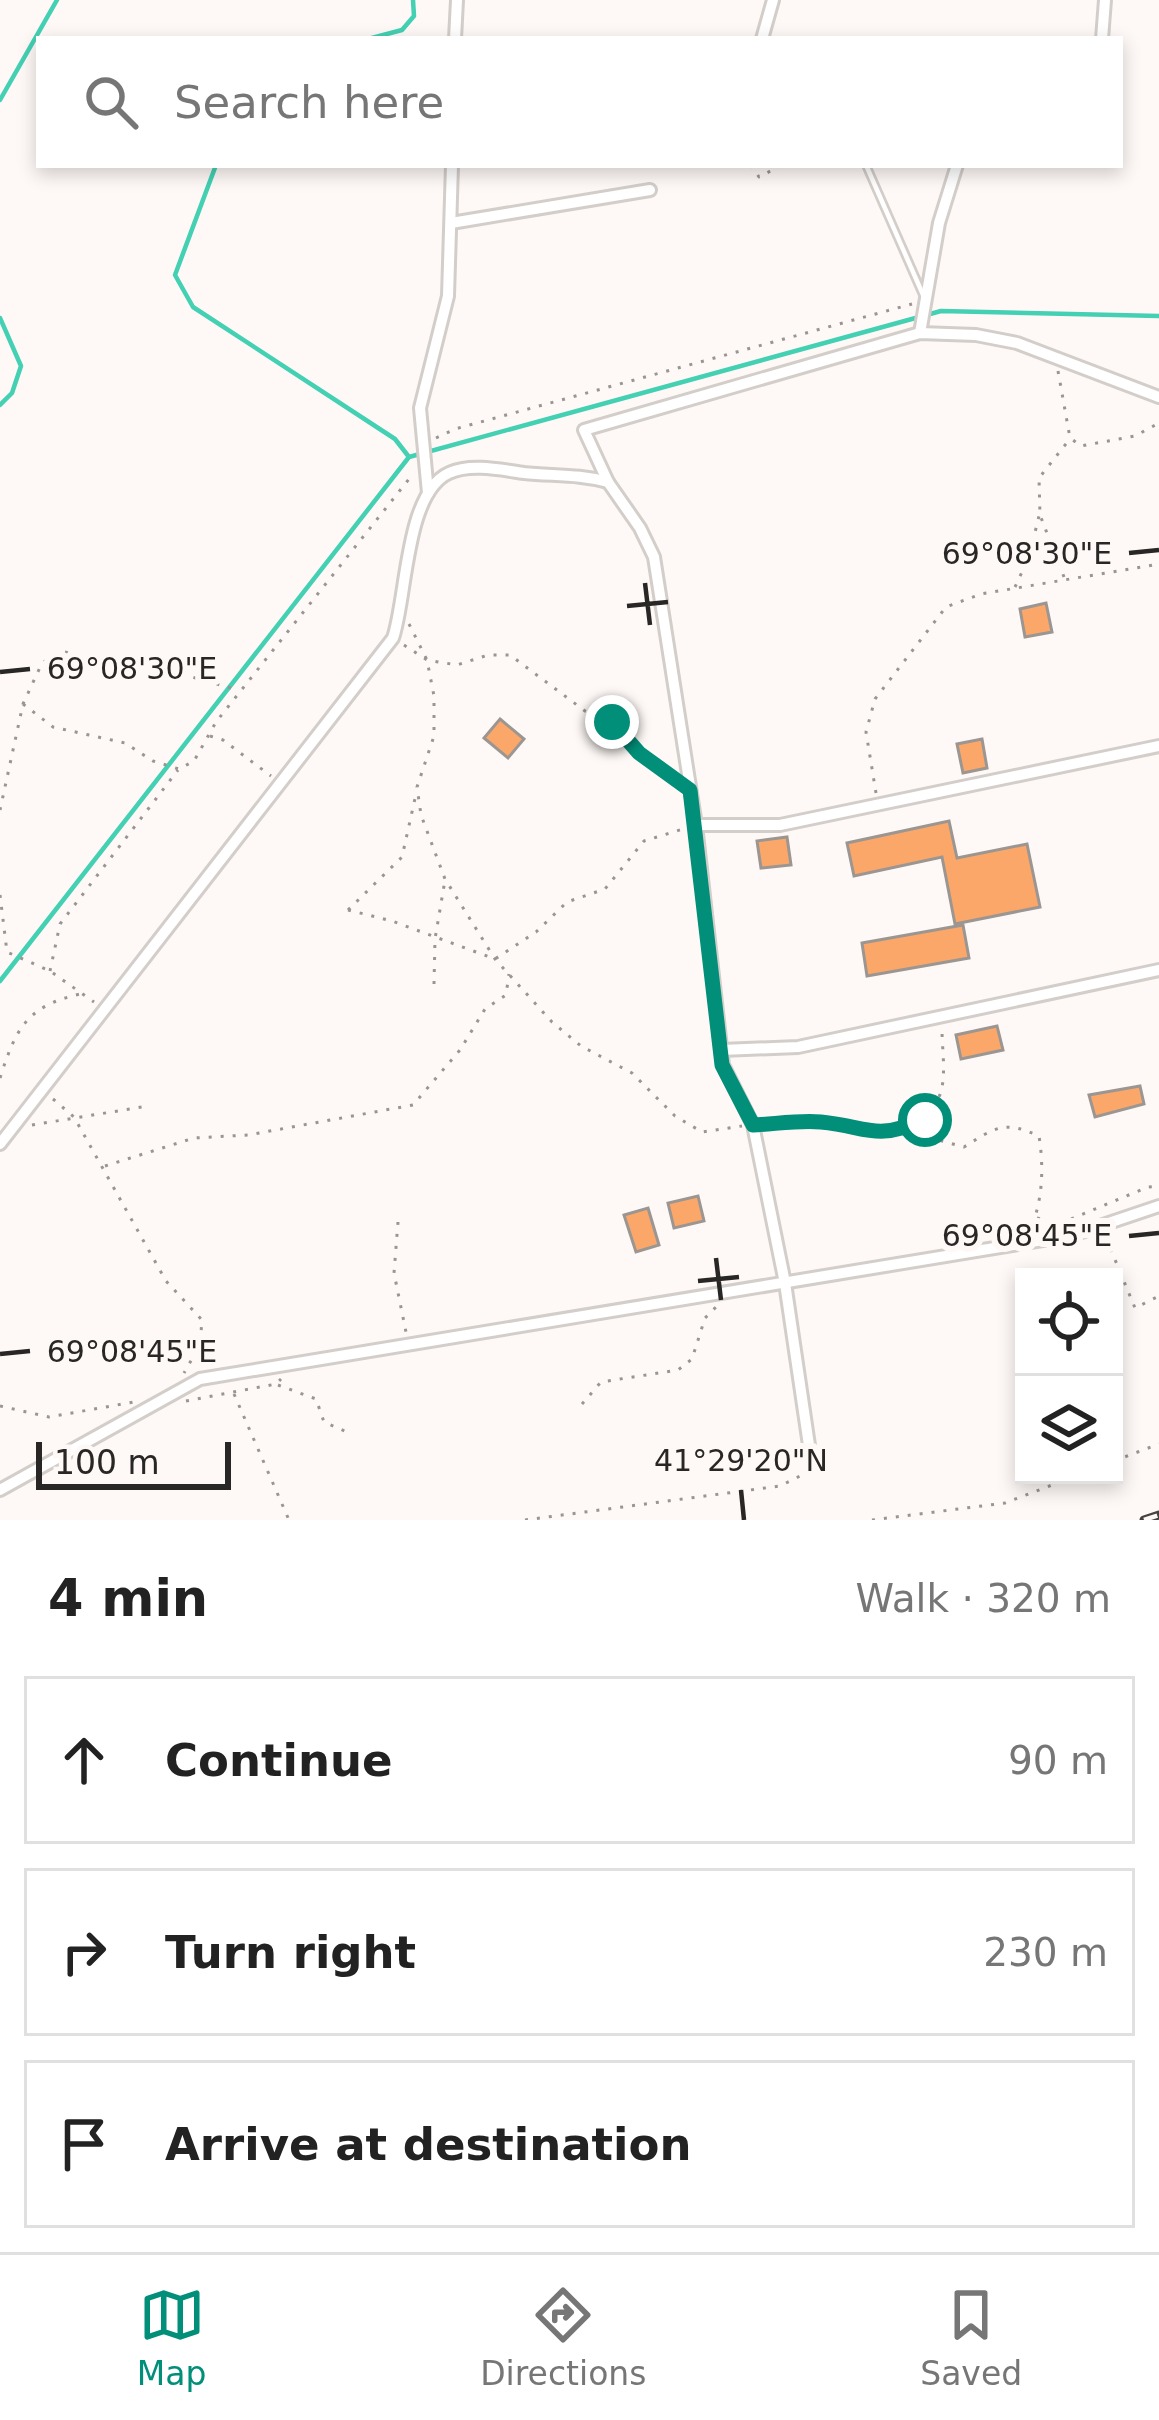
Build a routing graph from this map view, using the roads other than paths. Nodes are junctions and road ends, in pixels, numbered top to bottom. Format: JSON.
{"nodes":[{"id":1,"x":457,"y":0,"type":"edge"},
{"id":2,"x":773,"y":0,"type":"edge"},
{"id":3,"x":1105,"y":0,"type":"edge"},
{"id":4,"x":455,"y":36,"type":"edge"},
{"id":5,"x":763,"y":36,"type":"edge"},
{"id":6,"x":1102,"y":36,"type":"edge"},
{"id":7,"x":452,"y":168,"type":"edge"},
{"id":8,"x":867,"y":168,"type":"edge"},
{"id":9,"x":957,"y":168,"type":"edge"},
{"id":10,"x":650,"y":190,"type":"dead end"},
{"id":11,"x":451,"y":223,"type":"junction"},
{"id":12,"x":925,"y":301,"type":"junction"},
{"id":13,"x":920,"y":333,"type":"junction"},
{"id":14,"x":1159,"y":397,"type":"edge"},
{"id":15,"x":608,"y":482,"type":"junction"},
{"id":16,"x":428,"y":494,"type":"junction"},
{"id":17,"x":1159,"y":746,"type":"edge"},
{"id":18,"x":696,"y":825,"type":"junction"},
{"id":19,"x":1159,"y":970,"type":"edge"},
{"id":20,"x":721,"y":1050,"type":"junction"},
{"id":21,"x":0,"y":1144,"type":"edge"},
{"id":22,"x":1159,"y":1206,"type":"edge"},
{"id":23,"x":785,"y":1283,"type":"junction"},
{"id":24,"x":811,"y":1452,"type":"road end"},
{"id":25,"x":0,"y":1490,"type":"edge"}],
"edges":[{"from":1,"to":4,"type":"street"},
{"from":2,"to":5,"type":"street"},
{"from":3,"to":6,"type":"street"},
{"from":7,"to":11,"type":"street"},
{"from":8,"to":12,"type":"lane"},
{"from":9,"to":12,"type":"street"},
{"from":10,"to":11,"type":"street"},
{"from":11,"to":16,"type":"street"},
{"from":12,"to":13,"type":"street"},
{"from":13,"to":14,"type":"street"},
{"from":13,"to":15,"type":"street"},
{"from":15,"to":16,"type":"street"},
{"from":15,"to":18,"type":"street"},
{"from":16,"to":21,"type":"street"},
{"from":17,"to":18,"type":"street"},
{"from":18,"to":20,"type":"street"},
{"from":19,"to":20,"type":"street"},
{"from":20,"to":23,"type":"street"},
{"from":22,"to":23,"type":"street"},
{"from":23,"to":24,"type":"street"},
{"from":23,"to":25,"type":"street"}]}
